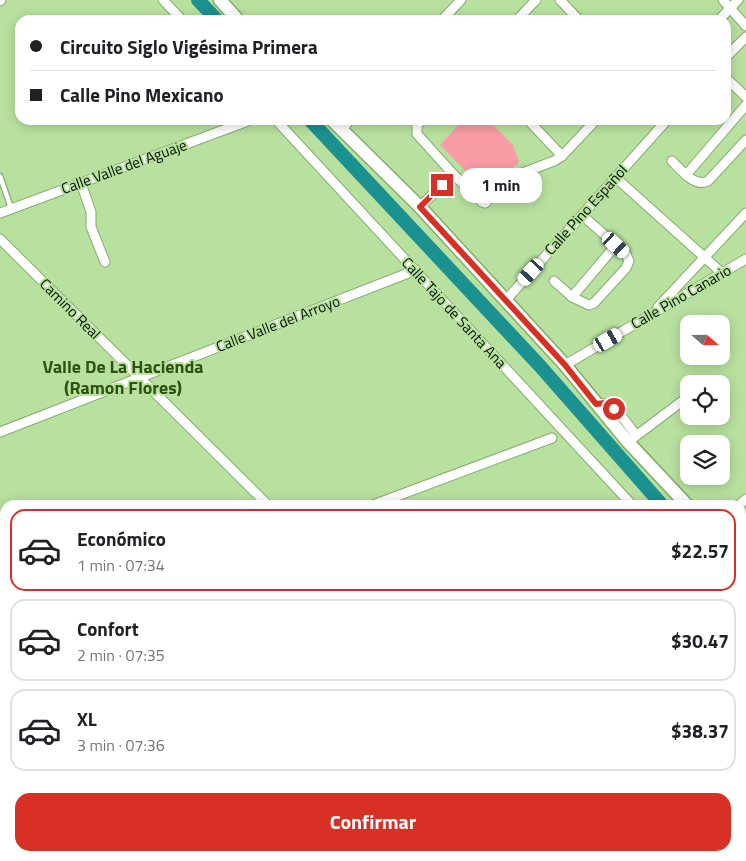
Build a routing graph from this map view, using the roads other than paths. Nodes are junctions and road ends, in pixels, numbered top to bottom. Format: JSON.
{"nodes":[{"id":1,"x":163,"y":0,"type":"edge"},
{"id":2,"x":220,"y":0,"type":"edge"},
{"id":3,"x":460,"y":0,"type":"edge"},
{"id":4,"x":536,"y":0,"type":"edge"},
{"id":5,"x":560,"y":0,"type":"edge"},
{"id":6,"x":723,"y":0,"type":"edge"},
{"id":7,"x":738,"y":0,"type":"edge"},
{"id":8,"x":731,"y":8,"type":"junction"},
{"id":9,"x":177,"y":15,"type":"edge"},
{"id":10,"x":234,"y":15,"type":"edge"},
{"id":11,"x":446,"y":15,"type":"edge"},
{"id":12,"x":522,"y":15,"type":"edge"},
{"id":13,"x":574,"y":15,"type":"edge"},
{"id":14,"x":724,"y":15,"type":"edge"},
{"id":15,"x":746,"y":26,"type":"edge"},
{"id":16,"x":746,"y":37,"type":"edge"},
{"id":17,"x":731,"y":52,"type":"edge"},
{"id":18,"x":731,"y":83,"type":"edge"},
{"id":19,"x":746,"y":97,"type":"edge"},
{"id":20,"x":746,"y":105,"type":"edge"},
{"id":21,"x":731,"y":122,"type":"edge"},
{"id":22,"x":237,"y":125,"type":"edge"},
{"id":23,"x":281,"y":125,"type":"edge"},
{"id":24,"x":336,"y":125,"type":"edge"},
{"id":25,"x":346,"y":125,"type":"edge"},
{"id":26,"x":417,"y":125,"type":"edge"},
{"id":27,"x":533,"y":125,"type":"edge"},
{"id":28,"x":591,"y":125,"type":"edge"},
{"id":29,"x":662,"y":125,"type":"edge"},
{"id":30,"x":729,"y":125,"type":"edge"},
{"id":31,"x":341,"y":130,"type":"junction"},
{"id":32,"x":746,"y":140,"type":"edge"},
{"id":33,"x":562,"y":156,"type":"junction"},
{"id":34,"x":672,"y":161,"type":"dead end"},
{"id":35,"x":453,"y":174,"type":"junction"},
{"id":36,"x":686,"y":175,"type":"junction"},
{"id":37,"x":0,"y":176,"type":"edge"},
{"id":38,"x":615,"y":177,"type":"junction"},
{"id":39,"x":81,"y":183,"type":"junction"},
{"id":40,"x":420,"y":207,"type":"junction"},
{"id":41,"x":11,"y":208,"type":"junction"},
{"id":42,"x":0,"y":212,"type":"edge"},
{"id":43,"x":746,"y":213,"type":"edge"},
{"id":44,"x":582,"y":215,"type":"junction"},
{"id":45,"x":0,"y":240,"type":"edge"},
{"id":46,"x":616,"y":245,"type":"junction"},
{"id":47,"x":705,"y":258,"type":"junction"},
{"id":48,"x":746,"y":259,"type":"edge"},
{"id":49,"x":105,"y":262,"type":"dead end"},
{"id":50,"x":416,"y":270,"type":"junction"},
{"id":51,"x":722,"y":273,"type":"junction"},
{"id":52,"x":554,"y":281,"type":"dead end"},
{"id":53,"x":572,"y":297,"type":"junction"},
{"id":54,"x":506,"y":300,"type":"junction"},
{"id":55,"x":651,"y":314,"type":"junction"},
{"id":56,"x":565,"y":365,"type":"junction"},
{"id":57,"x":138,"y":378,"type":"junction"},
{"id":58,"x":680,"y":403,"type":"edge"},
{"id":59,"x":0,"y":432,"type":"edge"},
{"id":60,"x":552,"y":438,"type":"dead end"},
{"id":61,"x":632,"y":438,"type":"junction"},
{"id":62,"x":263,"y":500,"type":"edge"},
{"id":63,"x":386,"y":500,"type":"edge"},
{"id":64,"x":627,"y":500,"type":"edge"},
{"id":65,"x":683,"y":500,"type":"edge"}],
"edges":[{"from":1,"to":9,"type":"street"},
{"from":2,"to":10,"type":"main road"},
{"from":3,"to":11,"type":"street"},
{"from":4,"to":12,"type":"street"},
{"from":5,"to":13,"type":"street"},
{"from":6,"to":8,"type":"street"},
{"from":7,"to":8,"type":"street"},
{"from":8,"to":14,"type":"street"},
{"from":8,"to":15,"type":"street"},
{"from":16,"to":17,"type":"street"},
{"from":18,"to":19,"type":"street"},
{"from":20,"to":21,"type":"street"},
{"from":22,"to":39,"type":"street","name":"Calle Valle del Aguaje"},
{"from":23,"to":50,"type":"street","name":"Calle Tajo de Santa Ana"},
{"from":24,"to":31,"type":"main road"},
{"from":25,"to":31,"type":"street"},
{"from":26,"to":35,"type":"street"},
{"from":27,"to":33,"type":"street"},
{"from":28,"to":33,"type":"street"},
{"from":29,"to":38,"type":"street","name":"Calle Pino Español"},
{"from":30,"to":36,"type":"street"},
{"from":31,"to":40,"type":"main road"},
{"from":32,"to":36,"type":"street"},
{"from":33,"to":35,"type":"street"},
{"from":34,"to":36,"type":"street"},
{"from":35,"to":40,"type":"street"},
{"from":37,"to":41,"type":"lane"},
{"from":38,"to":44,"type":"street","name":"Calle Pino Español"},
{"from":38,"to":47,"type":"street"},
{"from":39,"to":41,"type":"street","name":"Calle Valle del Aguaje"},
{"from":39,"to":49,"type":"street"},
{"from":40,"to":54,"type":"main road"},
{"from":41,"to":42,"type":"street","name":"Calle Valle del Aguaje"},
{"from":43,"to":47,"type":"street"},
{"from":44,"to":46,"type":"street"},
{"from":44,"to":54,"type":"street","name":"Calle Pino Español"},
{"from":45,"to":57,"type":"street","name":"Camino Real"},
{"from":46,"to":53,"type":"street"},
{"from":46,"to":53,"type":"street"},
{"from":47,"to":51,"type":"street"},
{"from":47,"to":55,"type":"street"},
{"from":48,"to":51,"type":"street","name":"Calle Pino Canario"},
{"from":50,"to":57,"type":"street","name":"Calle Valle del Arroyo"},
{"from":50,"to":64,"type":"street","name":"Calle Tajo de Santa Ana"},
{"from":51,"to":55,"type":"street","name":"Calle Pino Canario"},
{"from":52,"to":53,"type":"street"},
{"from":54,"to":56,"type":"main road"},
{"from":55,"to":56,"type":"street","name":"Calle Pino Canario"},
{"from":56,"to":61,"type":"main road"},
{"from":57,"to":59,"type":"street","name":"Calle Valle del Arroyo"},
{"from":57,"to":62,"type":"street","name":"Camino Real"},
{"from":58,"to":61,"type":"street"},
{"from":60,"to":63,"type":"street"},
{"from":61,"to":65,"type":"main road"}]}
